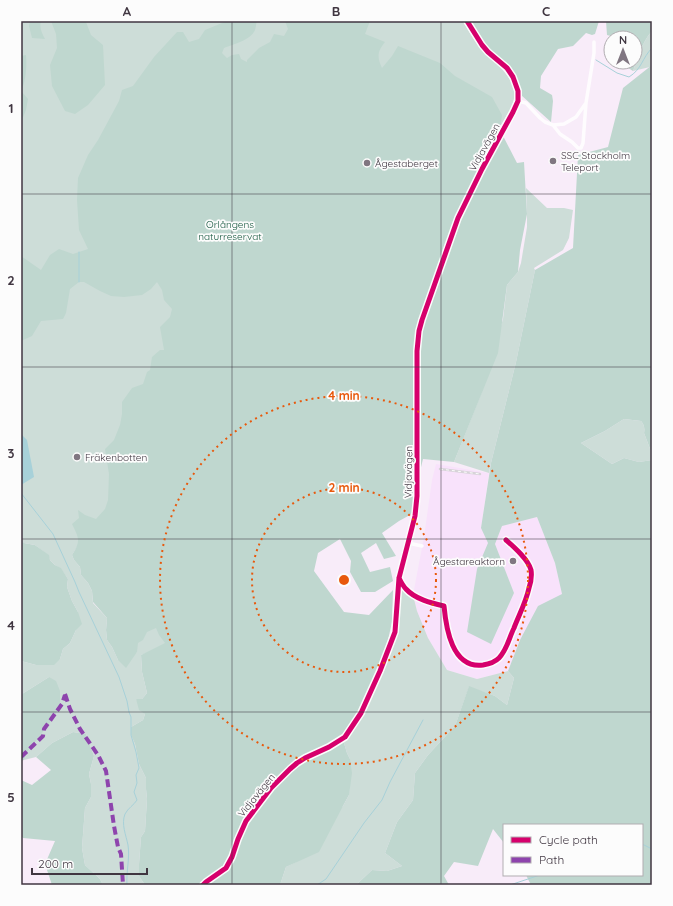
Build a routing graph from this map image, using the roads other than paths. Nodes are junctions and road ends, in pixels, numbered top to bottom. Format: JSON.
{"nodes":[{"id":1,"x":467,"y":21,"type":"edge"},
{"id":2,"x":594,"y":42,"type":"dead end"},
{"id":3,"x":518,"y":101,"type":"junction"},
{"id":4,"x":586,"y":102,"type":"junction"},
{"id":5,"x":553,"y":125,"type":"junction"},
{"id":6,"x":506,"y":540,"type":"dead end"},
{"id":7,"x":408,"y":543,"type":"junction"},
{"id":8,"x":422,"y":546,"type":"dead end"},
{"id":9,"x":399,"y":578,"type":"junction"},
{"id":10,"x":203,"y":885,"type":"edge"}],
"edges":[{"from":1,"to":3,"type":"street"},
{"from":2,"to":4,"type":"street"},
{"from":3,"to":5,"type":"street"},
{"from":3,"to":7,"type":"street","name":"Vidjavägen"},
{"from":4,"to":5,"type":"street"},
{"from":4,"to":5,"type":"street"},
{"from":6,"to":9,"type":"street"},
{"from":7,"to":8,"type":"street"},
{"from":7,"to":9,"type":"street","name":"Vidjavägen"},
{"from":9,"to":10,"type":"street","name":"Vidjavägen"}]}
